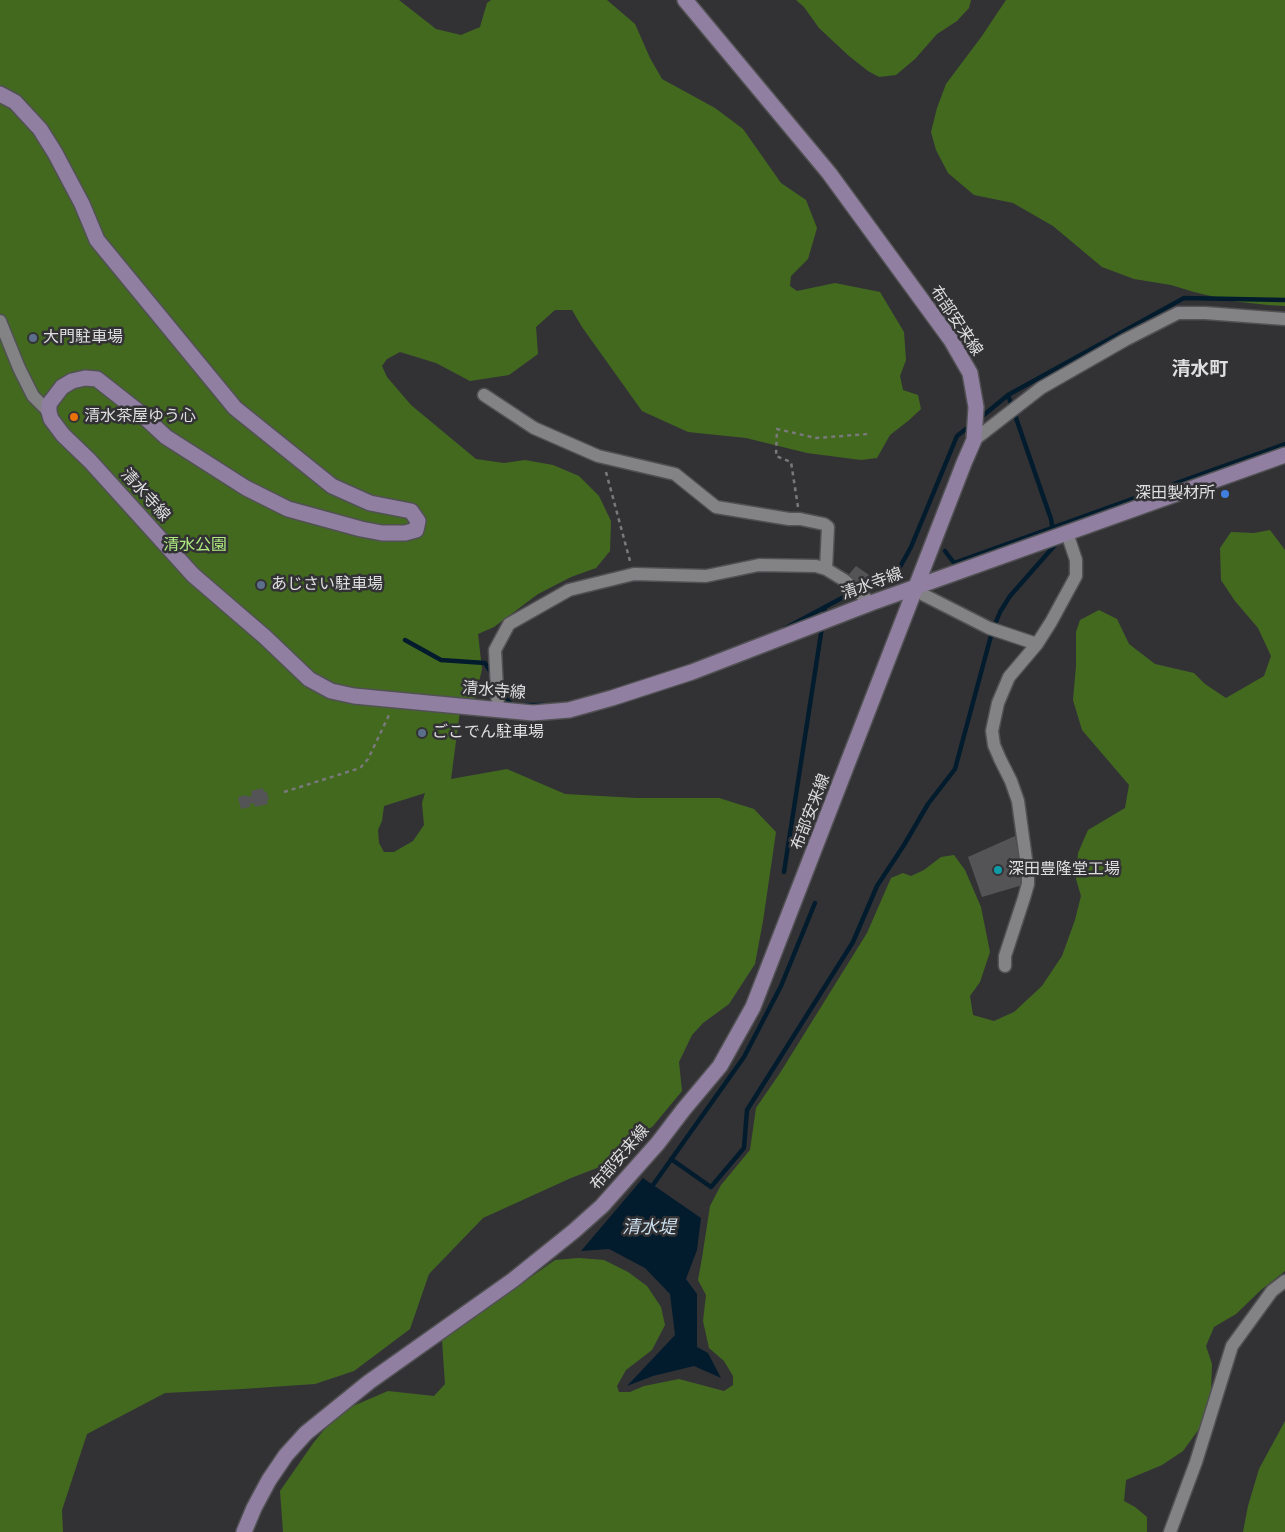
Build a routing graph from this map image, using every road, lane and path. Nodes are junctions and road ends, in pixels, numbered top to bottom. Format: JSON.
{"nodes":[{"id":1,"x":685,"y":0,"type":"edge"},
{"id":2,"x":0,"y":94,"type":"edge"},
{"id":3,"x":1285,"y":318,"type":"edge"},
{"id":4,"x":0,"y":321,"type":"edge"},
{"id":5,"x":484,"y":395,"type":"dead end"},
{"id":6,"x":49,"y":412,"type":"junction"},
{"id":7,"x":868,"y":434,"type":"dead end"},
{"id":8,"x":974,"y":440,"type":"junction"},
{"id":9,"x":1285,"y":454,"type":"edge"},
{"id":10,"x":602,"y":457,"type":"junction"},
{"id":11,"x":800,"y":519,"type":"junction"},
{"id":12,"x":1067,"y":533,"type":"junction"},
{"id":13,"x":826,"y":569,"type":"junction"},
{"id":14,"x":634,"y":574,"type":"junction"},
{"id":15,"x":917,"y":587,"type":"junction"},
{"id":16,"x":872,"y":602,"type":"junction"},
{"id":17,"x":1037,"y":644,"type":"junction"},
{"id":18,"x":396,"y":700,"type":"junction"},
{"id":19,"x":498,"y":709,"type":"junction"},
{"id":20,"x":284,"y":792,"type":"dead end"},
{"id":21,"x":1005,"y":966,"type":"dead end"},
{"id":22,"x":1285,"y":1281,"type":"edge"},
{"id":23,"x":244,"y":1532,"type":"edge"},
{"id":24,"x":1170,"y":1532,"type":"edge"}],
"edges":[{"from":1,"to":8,"type":"main road","name":"布部安来線"},
{"from":2,"to":6,"type":"main road"},
{"from":3,"to":8,"type":"street"},
{"from":4,"to":6,"type":"street"},
{"from":5,"to":10,"type":"street"},
{"from":6,"to":18,"type":"main road","name":"清水寺線"},
{"from":7,"to":11,"type":"path"},
{"from":8,"to":15,"type":"main road","name":"布部安来線"},
{"from":9,"to":12,"type":"main road","name":"清水寺線"},
{"from":10,"to":11,"type":"street"},
{"from":10,"to":14,"type":"path"},
{"from":11,"to":13,"type":"street"},
{"from":12,"to":15,"type":"main road","name":"清水寺線"},
{"from":12,"to":17,"type":"street"},
{"from":13,"to":14,"type":"street"},
{"from":13,"to":16,"type":"street"},
{"from":14,"to":19,"type":"street"},
{"from":15,"to":16,"type":"main road","name":"清水寺線"},
{"from":15,"to":17,"type":"street"},
{"from":15,"to":23,"type":"main road","name":"布部安来線"},
{"from":16,"to":19,"type":"main road","name":"清水寺線"},
{"from":17,"to":21,"type":"street"},
{"from":18,"to":19,"type":"main road","name":"清水寺線"},
{"from":18,"to":20,"type":"path"},
{"from":22,"to":24,"type":"street"}]}
